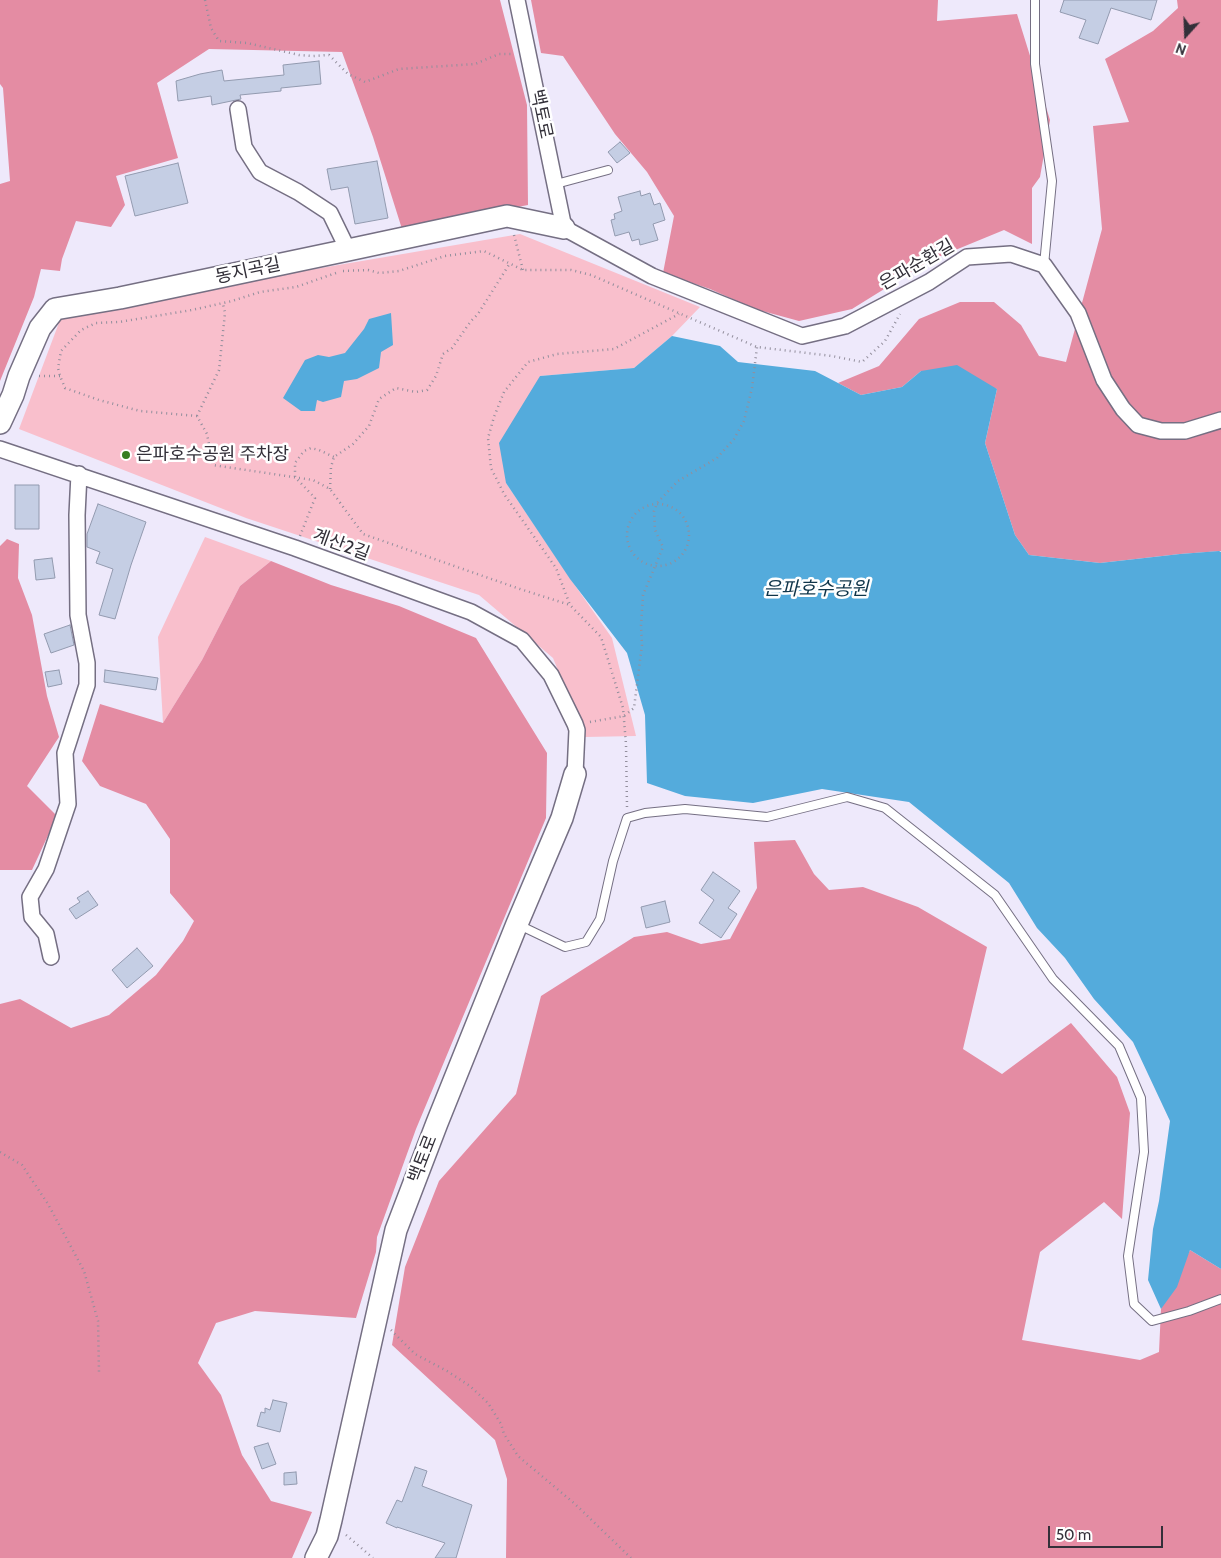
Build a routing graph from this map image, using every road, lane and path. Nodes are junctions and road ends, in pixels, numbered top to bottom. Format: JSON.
{"nodes":[{"id":1,"x":206,"y":0,"type":"edge"},
{"id":2,"x":517,"y":0,"type":"edge"},
{"id":3,"x":1035,"y":0,"type":"edge"},
{"id":4,"x":527,"y":49,"type":"junction"},
{"id":5,"x":238,"y":109,"type":"dead end"},
{"id":6,"x":608,"y":170,"type":"dead end"},
{"id":7,"x":556,"y":184,"type":"junction"},
{"id":8,"x":507,"y":216,"type":"junction"},
{"id":9,"x":564,"y":228,"type":"junction"},
{"id":10,"x":348,"y":250,"type":"junction"},
{"id":11,"x":510,"y":263,"type":"junction"},
{"id":12,"x":1044,"y":265,"type":"junction"},
{"id":13,"x":523,"y":270,"type":"junction"},
{"id":14,"x":223,"y":304,"type":"junction"},
{"id":15,"x":904,"y":308,"type":"dead end"},
{"id":16,"x":679,"y":314,"type":"junction"},
{"id":17,"x":757,"y":347,"type":"junction"},
{"id":18,"x":197,"y":416,"type":"junction"},
{"id":19,"x":1221,"y":420,"type":"edge"},
{"id":20,"x":0,"y":423,"type":"edge"},
{"id":21,"x":0,"y":449,"type":"edge"},
{"id":22,"x":334,"y":457,"type":"junction"},
{"id":23,"x":79,"y":474,"type":"junction"},
{"id":24,"x":295,"y":477,"type":"junction"},
{"id":25,"x":330,"y":489,"type":"junction"},
{"id":26,"x":656,"y":503,"type":"junction"},
{"id":27,"x":295,"y":548,"type":"junction"},
{"id":28,"x":656,"y":566,"type":"junction"},
{"id":29,"x":570,"y":604,"type":"junction"},
{"id":30,"x":624,"y":716,"type":"junction"},
{"id":31,"x":575,"y":724,"type":"junction"},
{"id":32,"x":575,"y":774,"type":"joint"},
{"id":33,"x":626,"y":818,"type":"junction"},
{"id":34,"x":517,"y":924,"type":"junction"},
{"id":35,"x":51,"y":956,"type":"dead end"},
{"id":36,"x":0,"y":1152,"type":"edge"},
{"id":37,"x":1221,"y":1299,"type":"edge"},
{"id":38,"x":376,"y":1317,"type":"junction"},
{"id":39,"x":99,"y":1372,"type":"dead end"},
{"id":40,"x":331,"y":1520,"type":"junction"},
{"id":41,"x":316,"y":1558,"type":"edge"},
{"id":42,"x":373,"y":1558,"type":"edge"},
{"id":43,"x":631,"y":1558,"type":"edge"}],
"edges":[{"from":1,"to":4,"type":"path"},
{"from":2,"to":4,"type":"street","name":"백토로"},
{"from":3,"to":12,"type":"lane"},
{"from":4,"to":7,"type":"street","name":"백토로"},
{"from":5,"to":10,"type":"street"},
{"from":6,"to":7,"type":"lane"},
{"from":7,"to":9,"type":"street","name":"백토로"},
{"from":8,"to":9,"type":"street","name":"동지곡길"},
{"from":8,"to":10,"type":"street","name":"동지곡길"},
{"from":8,"to":13,"type":"path"},
{"from":9,"to":12,"type":"street","name":"은파순환길"},
{"from":10,"to":20,"type":"street","name":"동지곡길"},
{"from":11,"to":13,"type":"path"},
{"from":11,"to":14,"type":"path"},
{"from":11,"to":22,"type":"path"},
{"from":12,"to":19,"type":"street"},
{"from":13,"to":16,"type":"path"},
{"from":14,"to":18,"type":"path"},
{"from":14,"to":18,"type":"path"},
{"from":15,"to":17,"type":"path"},
{"from":16,"to":17,"type":"path"},
{"from":16,"to":29,"type":"path"},
{"from":17,"to":26,"type":"path"},
{"from":18,"to":24,"type":"path"},
{"from":21,"to":23,"type":"street","name":"계산2길"},
{"from":22,"to":24,"type":"path"},
{"from":22,"to":25,"type":"path"},
{"from":23,"to":27,"type":"street","name":"계산2길"},
{"from":23,"to":35,"type":"street"},
{"from":24,"to":25,"type":"path"},
{"from":24,"to":27,"type":"path"},
{"from":25,"to":29,"type":"path"},
{"from":26,"to":28,"type":"path"},
{"from":26,"to":28,"type":"path"},
{"from":26,"to":28,"type":"path"},
{"from":27,"to":31,"type":"street","name":"계산2길"},
{"from":28,"to":30,"type":"path"},
{"from":29,"to":30,"type":"path"},
{"from":30,"to":31,"type":"path"},
{"from":30,"to":33,"type":"path"},
{"from":31,"to":32,"type":"street","name":"계산2길"},
{"from":32,"to":34,"type":"street","name":"백토로"},
{"from":33,"to":34,"type":"lane"},
{"from":33,"to":37,"type":"lane"},
{"from":34,"to":38,"type":"street","name":"백토로"},
{"from":36,"to":39,"type":"path"},
{"from":38,"to":40,"type":"street","name":"백토로"},
{"from":38,"to":43,"type":"path"},
{"from":40,"to":41,"type":"street","name":"백토로"},
{"from":40,"to":42,"type":"path"}]}
